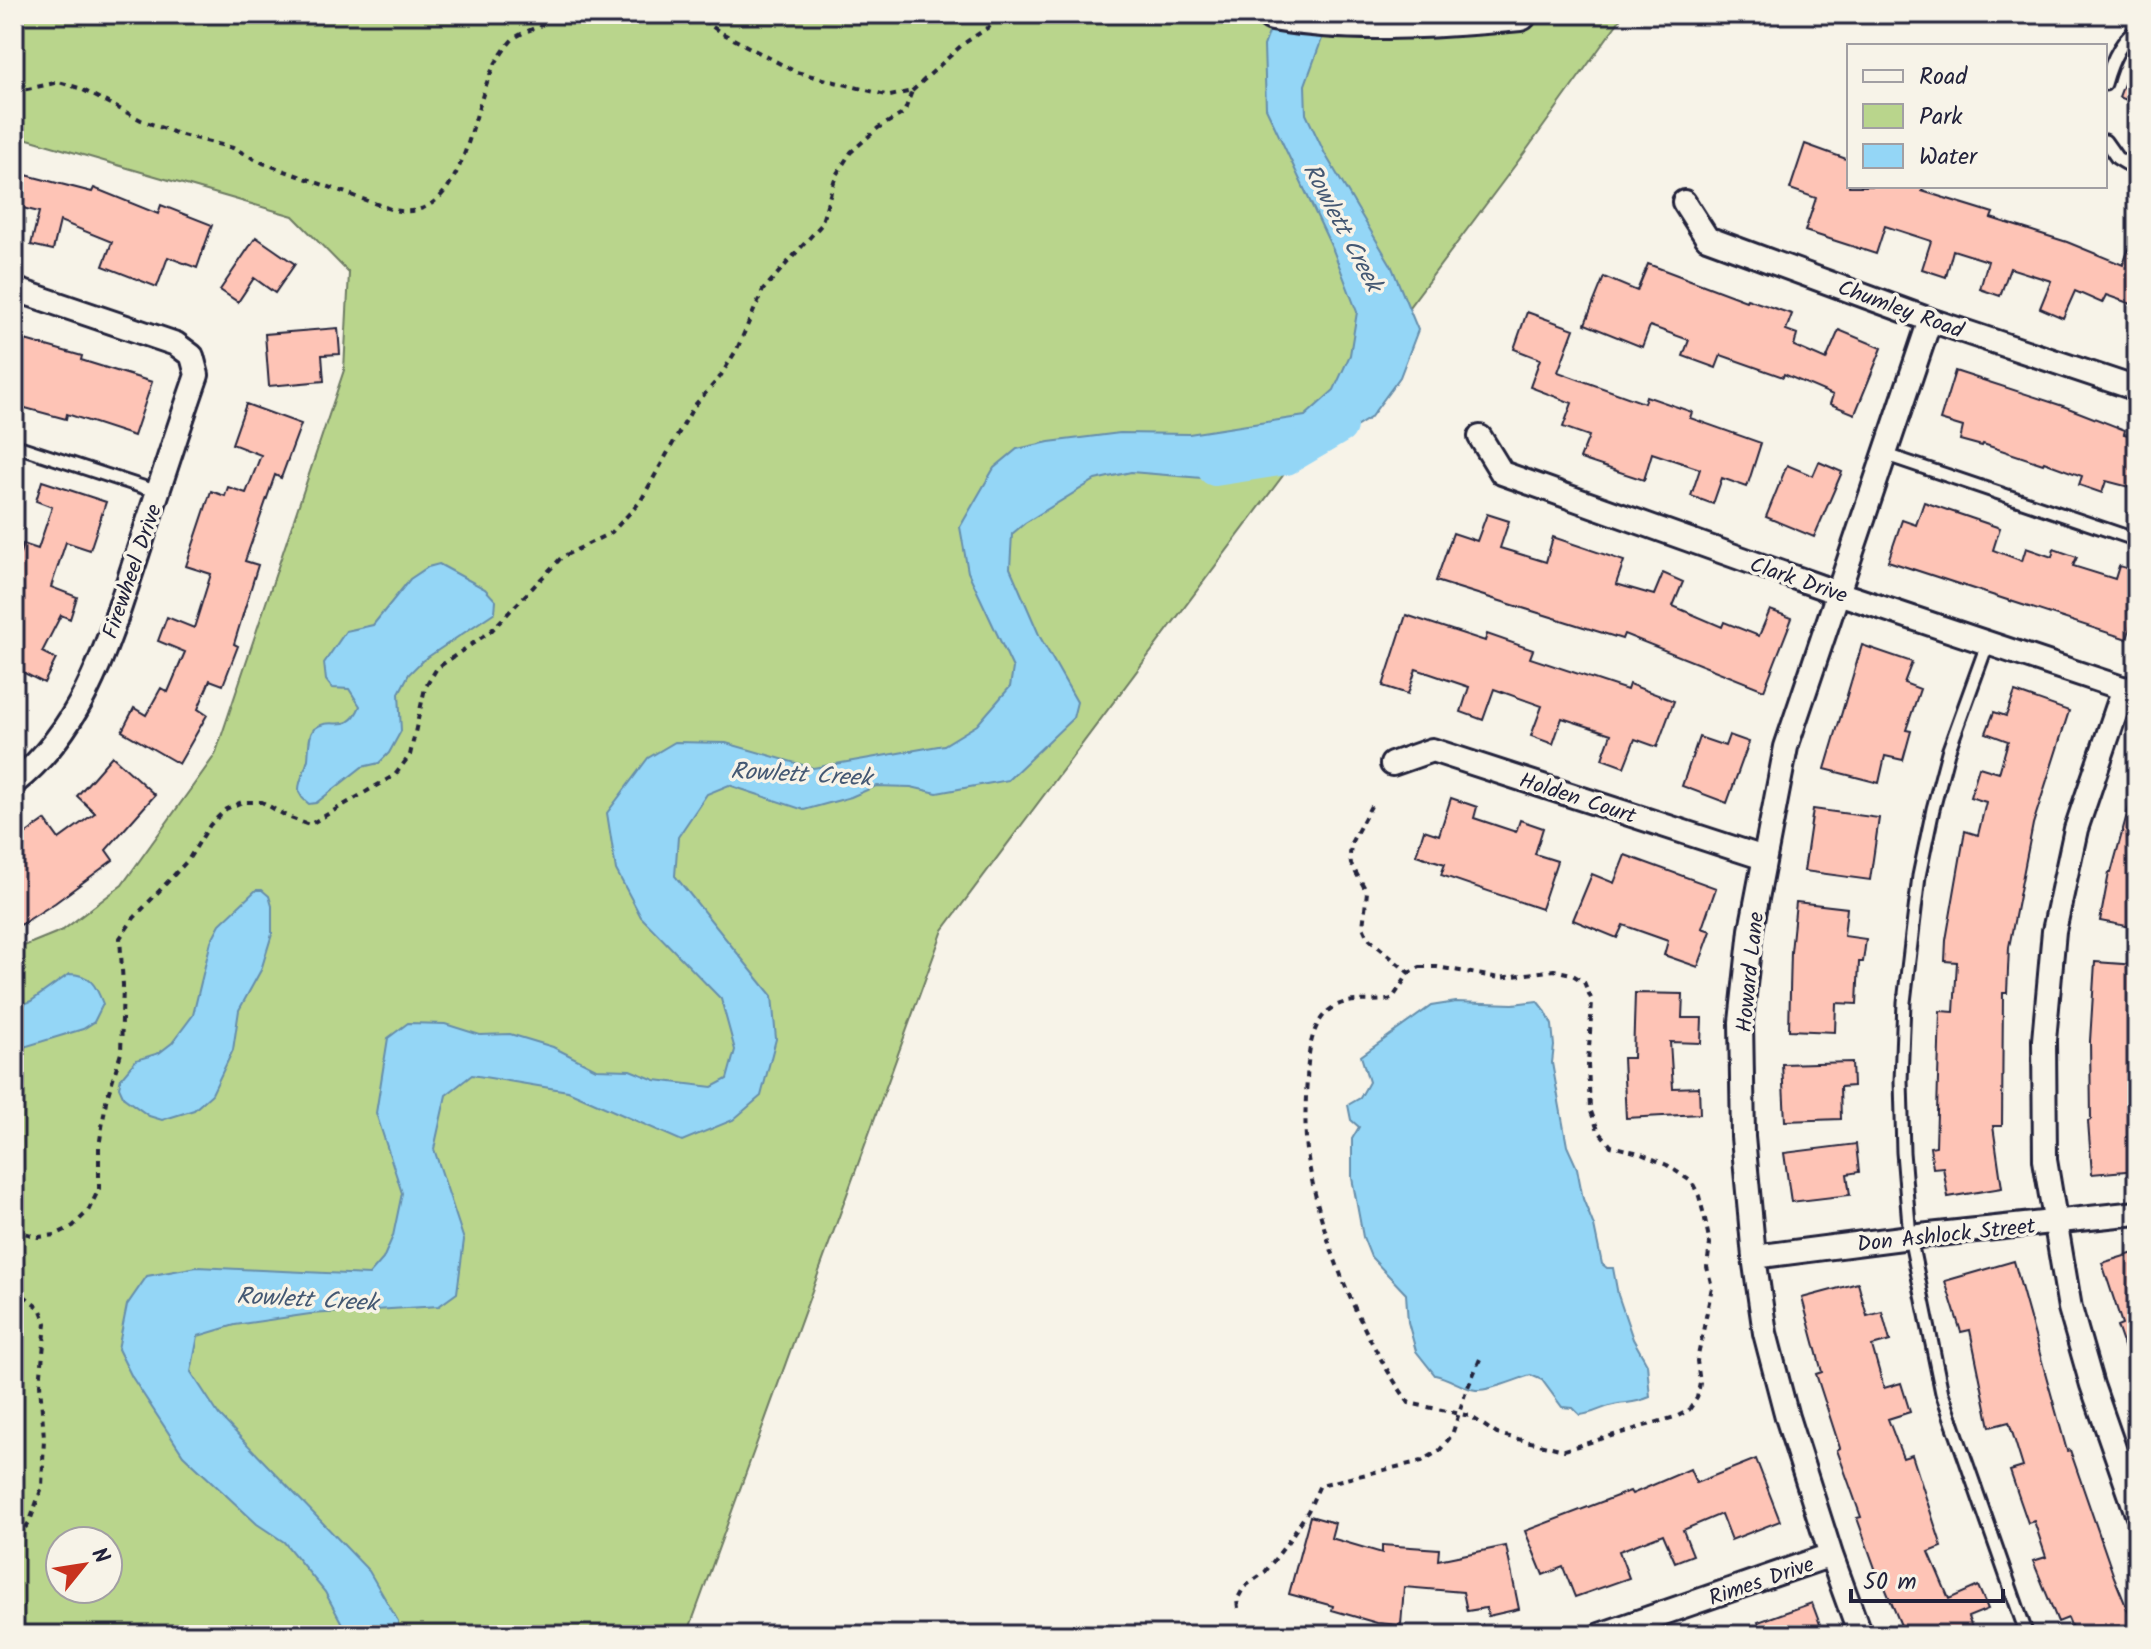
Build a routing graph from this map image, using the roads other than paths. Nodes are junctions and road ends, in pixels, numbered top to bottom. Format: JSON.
{"nodes":[{"id":1,"x":1273,"y":14,"type":"edge"},
{"id":2,"x":1520,"y":14,"type":"edge"},
{"id":3,"x":2137,"y":30,"type":"edge"},
{"id":4,"x":2107,"y":76,"type":"edge"},
{"id":5,"x":2107,"y":144,"type":"edge"},
{"id":6,"x":2137,"y":170,"type":"edge"},
{"id":7,"x":1684,"y":202,"type":"dead end"},
{"id":8,"x":14,"y":289,"type":"edge"},
{"id":9,"x":1930,"y":320,"type":"junction"},
{"id":10,"x":2137,"y":389,"type":"edge"},
{"id":11,"x":1480,"y":437,"type":"dead end"},
{"id":12,"x":14,"y":445,"type":"edge"},
{"id":13,"x":1884,"y":454,"type":"junction"},
{"id":14,"x":158,"y":492,"type":"junction"},
{"id":15,"x":2137,"y":540,"type":"edge"},
{"id":16,"x":1838,"y":593,"type":"junction"},
{"id":17,"x":1988,"y":641,"type":"junction"},
{"id":18,"x":2131,"y":690,"type":"edge"},
{"id":19,"x":1392,"y":764,"type":"dead end"},
{"id":20,"x":14,"y":783,"type":"edge"},
{"id":21,"x":1764,"y":858,"type":"junction"},
{"id":22,"x":2137,"y":1213,"type":"edge"},
{"id":23,"x":2055,"y":1222,"type":"junction"},
{"id":24,"x":1910,"y":1237,"type":"junction"},
{"id":25,"x":1754,"y":1257,"type":"junction"},
{"id":26,"x":2137,"y":1514,"type":"edge"},
{"id":27,"x":1831,"y":1555,"type":"junction"},
{"id":28,"x":1600,"y":1635,"type":"edge"},
{"id":29,"x":1860,"y":1635,"type":"edge"},
{"id":30,"x":2027,"y":1635,"type":"edge"}],
"edges":[{"from":1,"to":2,"type":"main road"},
{"from":3,"to":4,"type":"lane"},
{"from":5,"to":6,"type":"lane"},
{"from":7,"to":9,"type":"street","name":"Chumley Road"},
{"from":8,"to":14,"type":"street","name":"Firewheel Drive"},
{"from":9,"to":10,"type":"street","name":"Chumley Road"},
{"from":9,"to":13,"type":"street","name":"Howard Lane"},
{"from":11,"to":16,"type":"street","name":"Clark Drive"},
{"from":12,"to":14,"type":"lane"},
{"from":13,"to":15,"type":"lane"},
{"from":13,"to":16,"type":"street","name":"Howard Lane"},
{"from":14,"to":20,"type":"street","name":"Firewheel Drive"},
{"from":16,"to":17,"type":"street","name":"Clark Drive"},
{"from":16,"to":21,"type":"street","name":"Howard Lane"},
{"from":17,"to":18,"type":"street","name":"Clark Drive"},
{"from":17,"to":24,"type":"lane"},
{"from":18,"to":23,"type":"street"},
{"from":19,"to":21,"type":"street","name":"Holden Court"},
{"from":21,"to":25,"type":"street","name":"Howard Lane"},
{"from":22,"to":23,"type":"street","name":"Don Ashlock Street"},
{"from":23,"to":24,"type":"street","name":"Don Ashlock Street"},
{"from":23,"to":26,"type":"street"},
{"from":24,"to":25,"type":"street","name":"Don Ashlock Street"},
{"from":24,"to":30,"type":"lane"},
{"from":25,"to":27,"type":"street","name":"Howard Lane"},
{"from":27,"to":28,"type":"street","name":"Rimes Drive"},
{"from":27,"to":29,"type":"street","name":"Howard Lane"}]}
